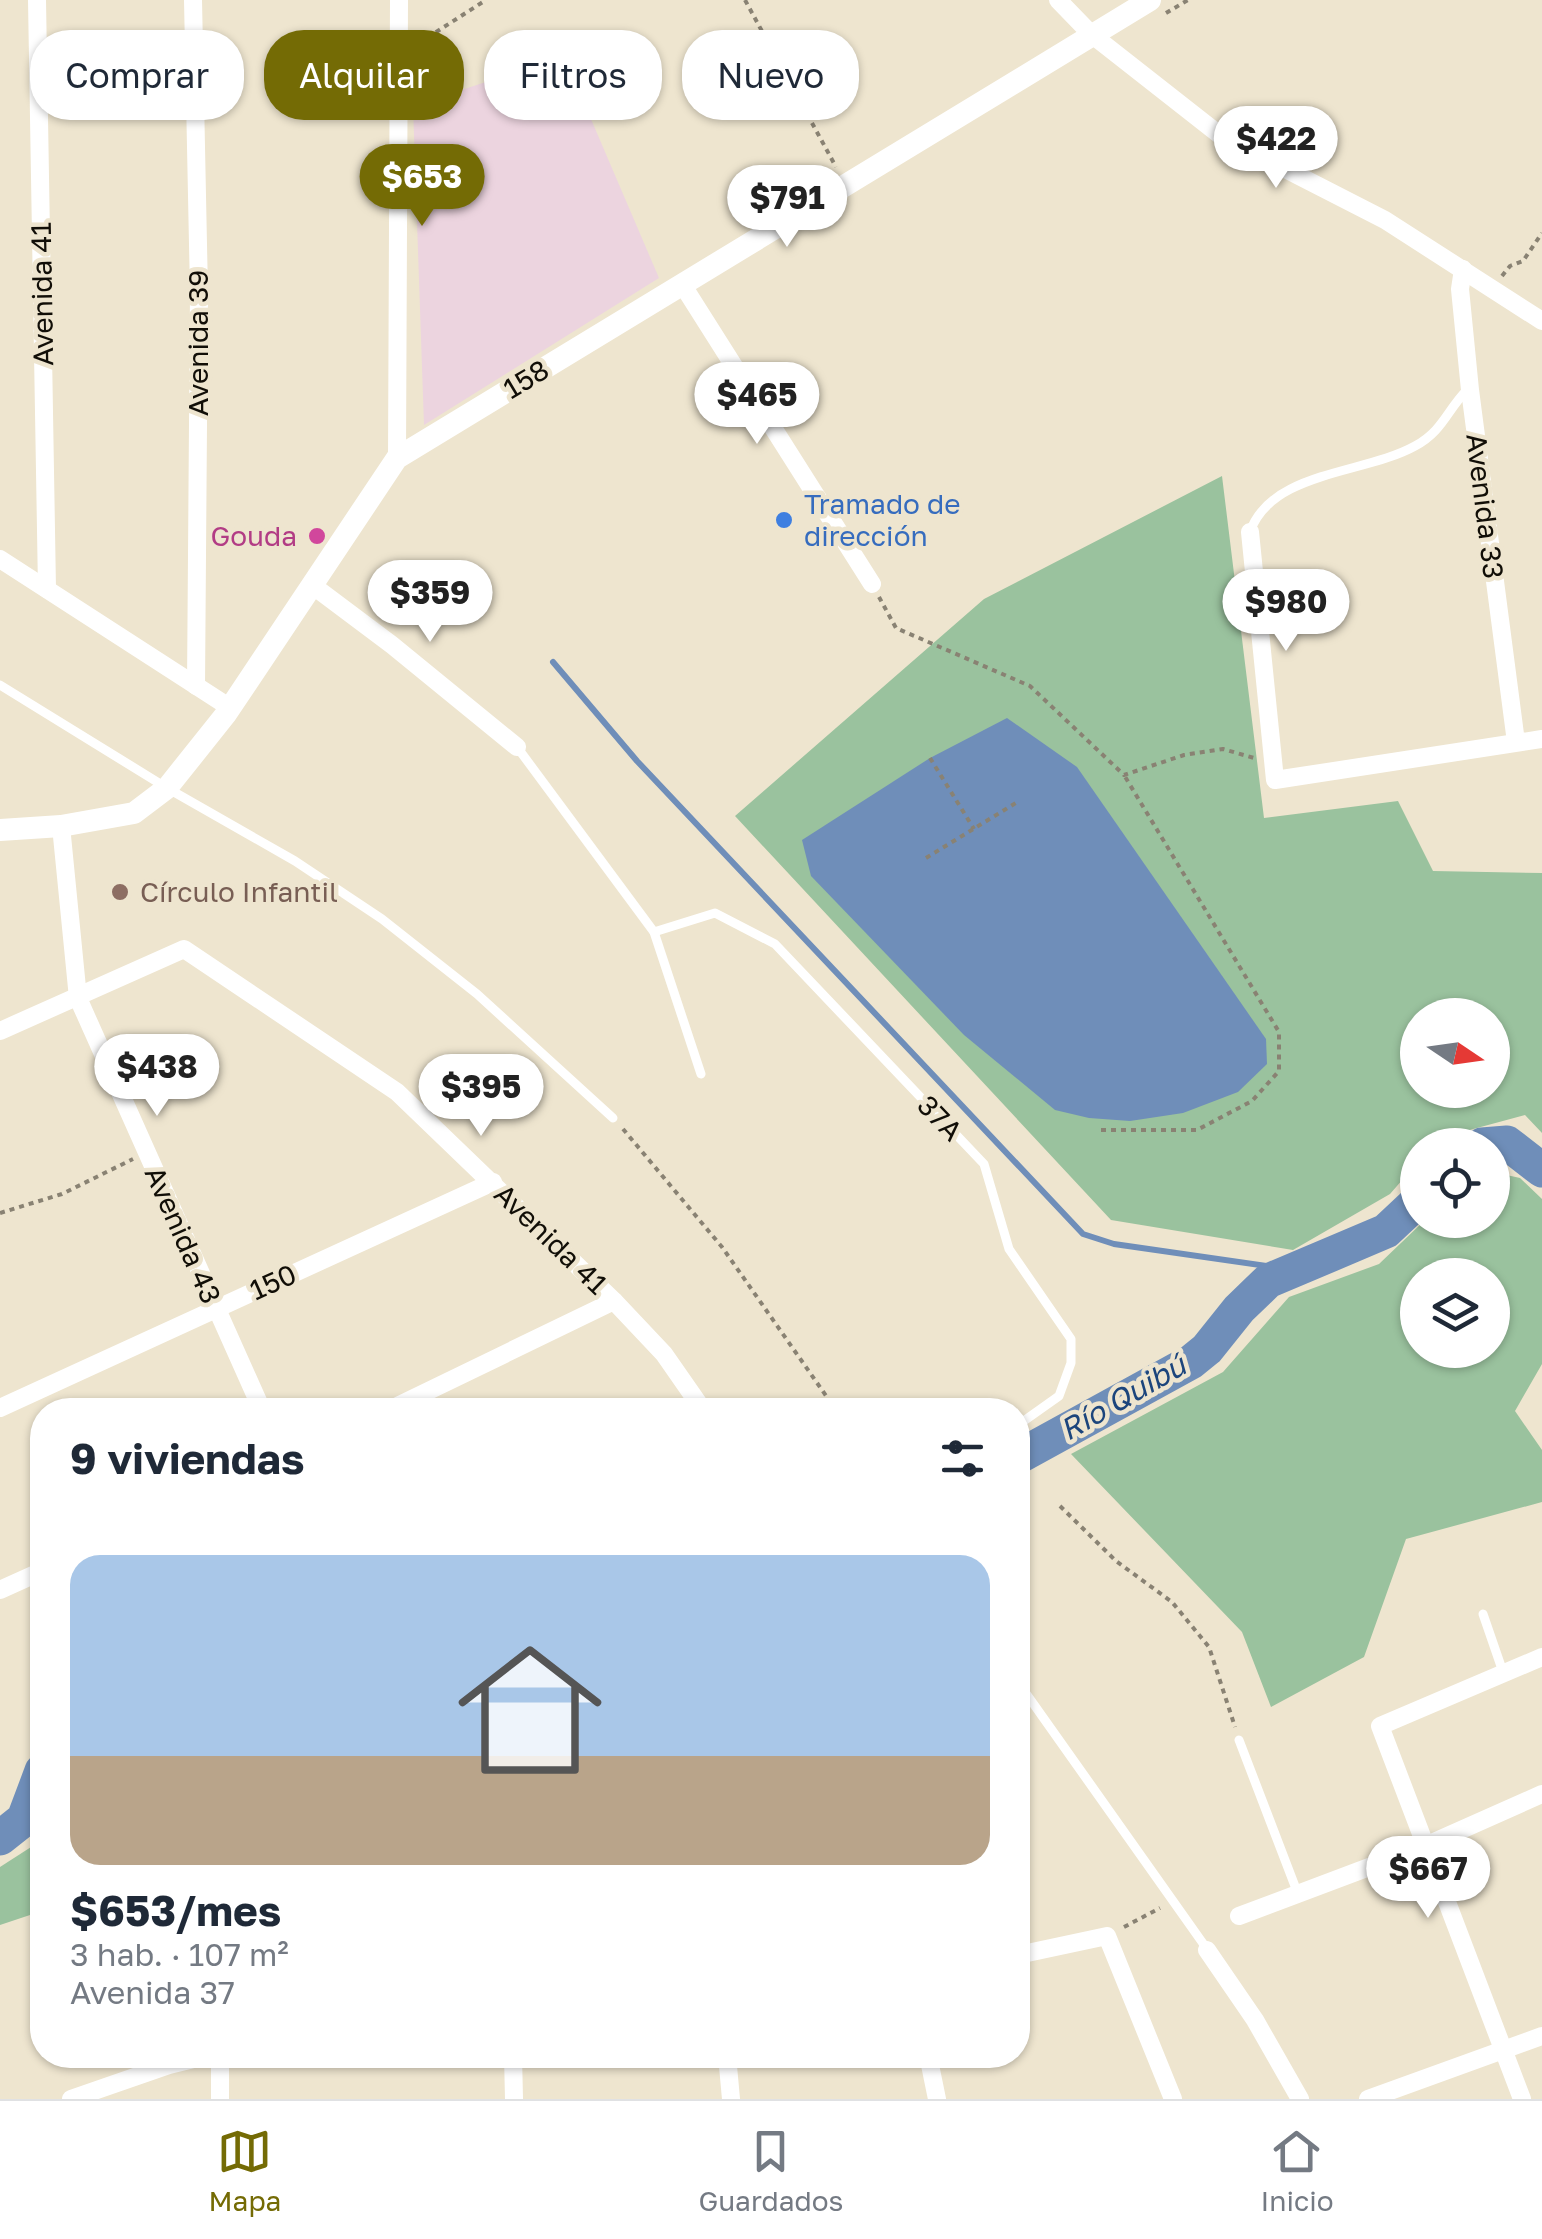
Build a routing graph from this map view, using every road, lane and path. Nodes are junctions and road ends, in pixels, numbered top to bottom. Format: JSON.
{"nodes":[{"id":1,"x":36,"y":0,"type":"edge"},
{"id":2,"x":193,"y":0,"type":"edge"},
{"id":3,"x":399,"y":0,"type":"edge"},
{"id":4,"x":486,"y":0,"type":"edge"},
{"id":5,"x":745,"y":0,"type":"edge"},
{"id":6,"x":1058,"y":0,"type":"edge"},
{"id":7,"x":1150,"y":0,"type":"edge"},
{"id":8,"x":398,"y":30,"type":"edge"},
{"id":9,"x":438,"y":30,"type":"edge"},
{"id":10,"x":1091,"y":34,"type":"junction"},
{"id":11,"x":398,"y":120,"type":"edge"},
{"id":12,"x":846,"y":184,"type":"junction"},
{"id":13,"x":1542,"y":233,"type":"edge"},
{"id":14,"x":1463,"y":269,"type":"junction"},
{"id":15,"x":682,"y":284,"type":"junction"},
{"id":16,"x":1494,"y":288,"type":"junction"},
{"id":17,"x":1542,"y":321,"type":"edge"},
{"id":18,"x":1470,"y":390,"type":"junction"},
{"id":19,"x":398,"y":458,"type":"junction"},
{"id":20,"x":1250,"y":532,"type":"joint"},
{"id":21,"x":0,"y":559,"type":"edge"},
{"id":22,"x":872,"y":584,"type":"joint"},
{"id":23,"x":312,"y":585,"type":"junction"},
{"id":24,"x":46,"y":588,"type":"junction"},
{"id":25,"x":0,"y":685,"type":"edge"},
{"id":26,"x":196,"y":686,"type":"junction"},
{"id":27,"x":229,"y":707,"type":"junction"},
{"id":28,"x":1542,"y":739,"type":"edge"},
{"id":29,"x":1516,"y":742,"type":"junction"},
{"id":30,"x":517,"y":747,"type":"joint"},
{"id":31,"x":930,"y":758,"type":"dead end"},
{"id":32,"x":1273,"y":764,"type":"junction"},
{"id":33,"x":1124,"y":775,"type":"junction"},
{"id":34,"x":167,"y":788,"type":"junction"},
{"id":35,"x":1019,"y":801,"type":"dead end"},
{"id":36,"x":61,"y":826,"type":"junction"},
{"id":37,"x":974,"y":829,"type":"junction"},
{"id":38,"x":0,"y":830,"type":"edge"},
{"id":39,"x":926,"y":858,"type":"dead end"},
{"id":40,"x":654,"y":932,"type":"junction"},
{"id":41,"x":78,"y":998,"type":"junction"},
{"id":42,"x":0,"y":1032,"type":"edge"},
{"id":43,"x":701,"y":1074,"type":"dead end"},
{"id":44,"x":613,"y":1118,"type":"joint"},
{"id":45,"x":1101,"y":1130,"type":"dead end"},
{"id":46,"x":146,"y":1153,"type":"junction"},
{"id":47,"x":493,"y":1182,"type":"junction"},
{"id":48,"x":0,"y":1213,"type":"edge"},
{"id":49,"x":614,"y":1302,"type":"junction"},
{"id":50,"x":215,"y":1308,"type":"junction"},
{"id":51,"x":256,"y":1398,"type":"edge"},
{"id":52,"x":414,"y":1398,"type":"edge"},
{"id":53,"x":695,"y":1398,"type":"edge"},
{"id":54,"x":828,"y":1398,"type":"edge"},
{"id":55,"x":0,"y":1408,"type":"edge"},
{"id":56,"x":1030,"y":1417,"type":"edge"},
{"id":57,"x":1060,"y":1506,"type":"dead end"},
{"id":58,"x":30,"y":1576,"type":"edge"},
{"id":59,"x":0,"y":1590,"type":"edge"},
{"id":60,"x":1483,"y":1614,"type":"dead end"},
{"id":61,"x":1542,"y":1657,"type":"edge"},
{"id":62,"x":1503,"y":1672,"type":"junction"},
{"id":63,"x":1030,"y":1699,"type":"edge"},
{"id":64,"x":1239,"y":1740,"type":"joint"},
{"id":65,"x":1542,"y":1794,"type":"edge"},
{"id":66,"x":1425,"y":1846,"type":"junction"},
{"id":67,"x":1298,"y":1894,"type":"junction"},
{"id":68,"x":1173,"y":1901,"type":"junction"},
{"id":69,"x":1239,"y":1916,"type":"dead end"},
{"id":70,"x":1107,"y":1936,"type":"junction"},
{"id":71,"x":1208,"y":1950,"type":"joint"},
{"id":72,"x":1030,"y":1952,"type":"edge"},
{"id":73,"x":1542,"y":2036,"type":"edge"},
{"id":74,"x":1503,"y":2050,"type":"junction"},
{"id":75,"x":158,"y":2068,"type":"edge"},
{"id":76,"x":220,"y":2068,"type":"edge"},
{"id":77,"x":513,"y":2068,"type":"edge"},
{"id":78,"x":728,"y":2068,"type":"edge"},
{"id":79,"x":931,"y":2068,"type":"edge"},
{"id":80,"x":70,"y":2099,"type":"edge"},
{"id":81,"x":220,"y":2099,"type":"edge"},
{"id":82,"x":514,"y":2099,"type":"edge"},
{"id":83,"x":732,"y":2099,"type":"edge"},
{"id":84,"x":937,"y":2099,"type":"edge"},
{"id":85,"x":1173,"y":2099,"type":"edge"},
{"id":86,"x":1300,"y":2099,"type":"edge"},
{"id":87,"x":1368,"y":2099,"type":"edge"},
{"id":88,"x":1522,"y":2099,"type":"edge"}],
"edges":[{"from":1,"to":24,"type":"street","name":"Avenida 41"},
{"from":2,"to":26,"type":"street","name":"Avenida 39"},
{"from":3,"to":8,"type":"street"},
{"from":4,"to":9,"type":"path"},
{"from":5,"to":12,"type":"path"},
{"from":6,"to":10,"type":"street"},
{"from":7,"to":10,"type":"street","name":"158"},
{"from":10,"to":12,"type":"street","name":"158"},
{"from":10,"to":14,"type":"street"},
{"from":11,"to":19,"type":"street"},
{"from":12,"to":15,"type":"street","name":"158"},
{"from":13,"to":16,"type":"path"},
{"from":14,"to":16,"type":"street"},
{"from":14,"to":18,"type":"street","name":"Avenida 33"},
{"from":15,"to":19,"type":"street","name":"158"},
{"from":15,"to":22,"type":"street"},
{"from":16,"to":17,"type":"street"},
{"from":18,"to":20,"type":"lane"},
{"from":18,"to":29,"type":"street","name":"Avenida 33"},
{"from":19,"to":23,"type":"street","name":"158"},
{"from":20,"to":32,"type":"street"},
{"from":21,"to":24,"type":"street"},
{"from":22,"to":33,"type":"path"},
{"from":23,"to":27,"type":"street","name":"158"},
{"from":23,"to":30,"type":"street"},
{"from":24,"to":26,"type":"street"},
{"from":25,"to":34,"type":"lane"},
{"from":26,"to":27,"type":"street"},
{"from":27,"to":34,"type":"street","name":"158"},
{"from":28,"to":29,"type":"street"},
{"from":29,"to":32,"type":"street"},
{"from":30,"to":40,"type":"lane"},
{"from":31,"to":37,"type":"path"},
{"from":32,"to":33,"type":"path"},
{"from":33,"to":45,"type":"path"},
{"from":34,"to":36,"type":"street","name":"158"},
{"from":34,"to":44,"type":"lane"},
{"from":35,"to":37,"type":"path"},
{"from":36,"to":38,"type":"street","name":"158"},
{"from":36,"to":41,"type":"street","name":"Avenida 43"},
{"from":37,"to":39,"type":"path"},
{"from":40,"to":43,"type":"lane"},
{"from":40,"to":56,"type":"lane","name":"37A"},
{"from":41,"to":42,"type":"street"},
{"from":41,"to":46,"type":"street","name":"Avenida 43"},
{"from":41,"to":47,"type":"street","name":"Avenida 41"},
{"from":44,"to":54,"type":"path"},
{"from":46,"to":48,"type":"path"},
{"from":46,"to":50,"type":"street","name":"Avenida 43"},
{"from":47,"to":49,"type":"street","name":"Avenida 41"},
{"from":47,"to":50,"type":"street","name":"150"},
{"from":49,"to":52,"type":"street"},
{"from":49,"to":53,"type":"street","name":"Avenida 41"},
{"from":50,"to":51,"type":"street","name":"Avenida 43"},
{"from":50,"to":55,"type":"street","name":"150"},
{"from":57,"to":64,"type":"path"},
{"from":58,"to":59,"type":"street"},
{"from":60,"to":62,"type":"lane"},
{"from":61,"to":62,"type":"street"},
{"from":62,"to":66,"type":"street"},
{"from":63,"to":68,"type":"lane"},
{"from":64,"to":67,"type":"lane"},
{"from":65,"to":66,"type":"street"},
{"from":66,"to":67,"type":"street"},
{"from":66,"to":74,"type":"street"},
{"from":67,"to":69,"type":"street"},
{"from":68,"to":70,"type":"path"},
{"from":68,"to":71,"type":"lane"},
{"from":70,"to":72,"type":"street"},
{"from":70,"to":85,"type":"street"},
{"from":71,"to":86,"type":"street"},
{"from":73,"to":74,"type":"street"},
{"from":74,"to":87,"type":"street"},
{"from":74,"to":88,"type":"street"},
{"from":75,"to":80,"type":"street"},
{"from":76,"to":81,"type":"street"},
{"from":77,"to":82,"type":"street"},
{"from":78,"to":83,"type":"street"},
{"from":79,"to":84,"type":"street"}]}
